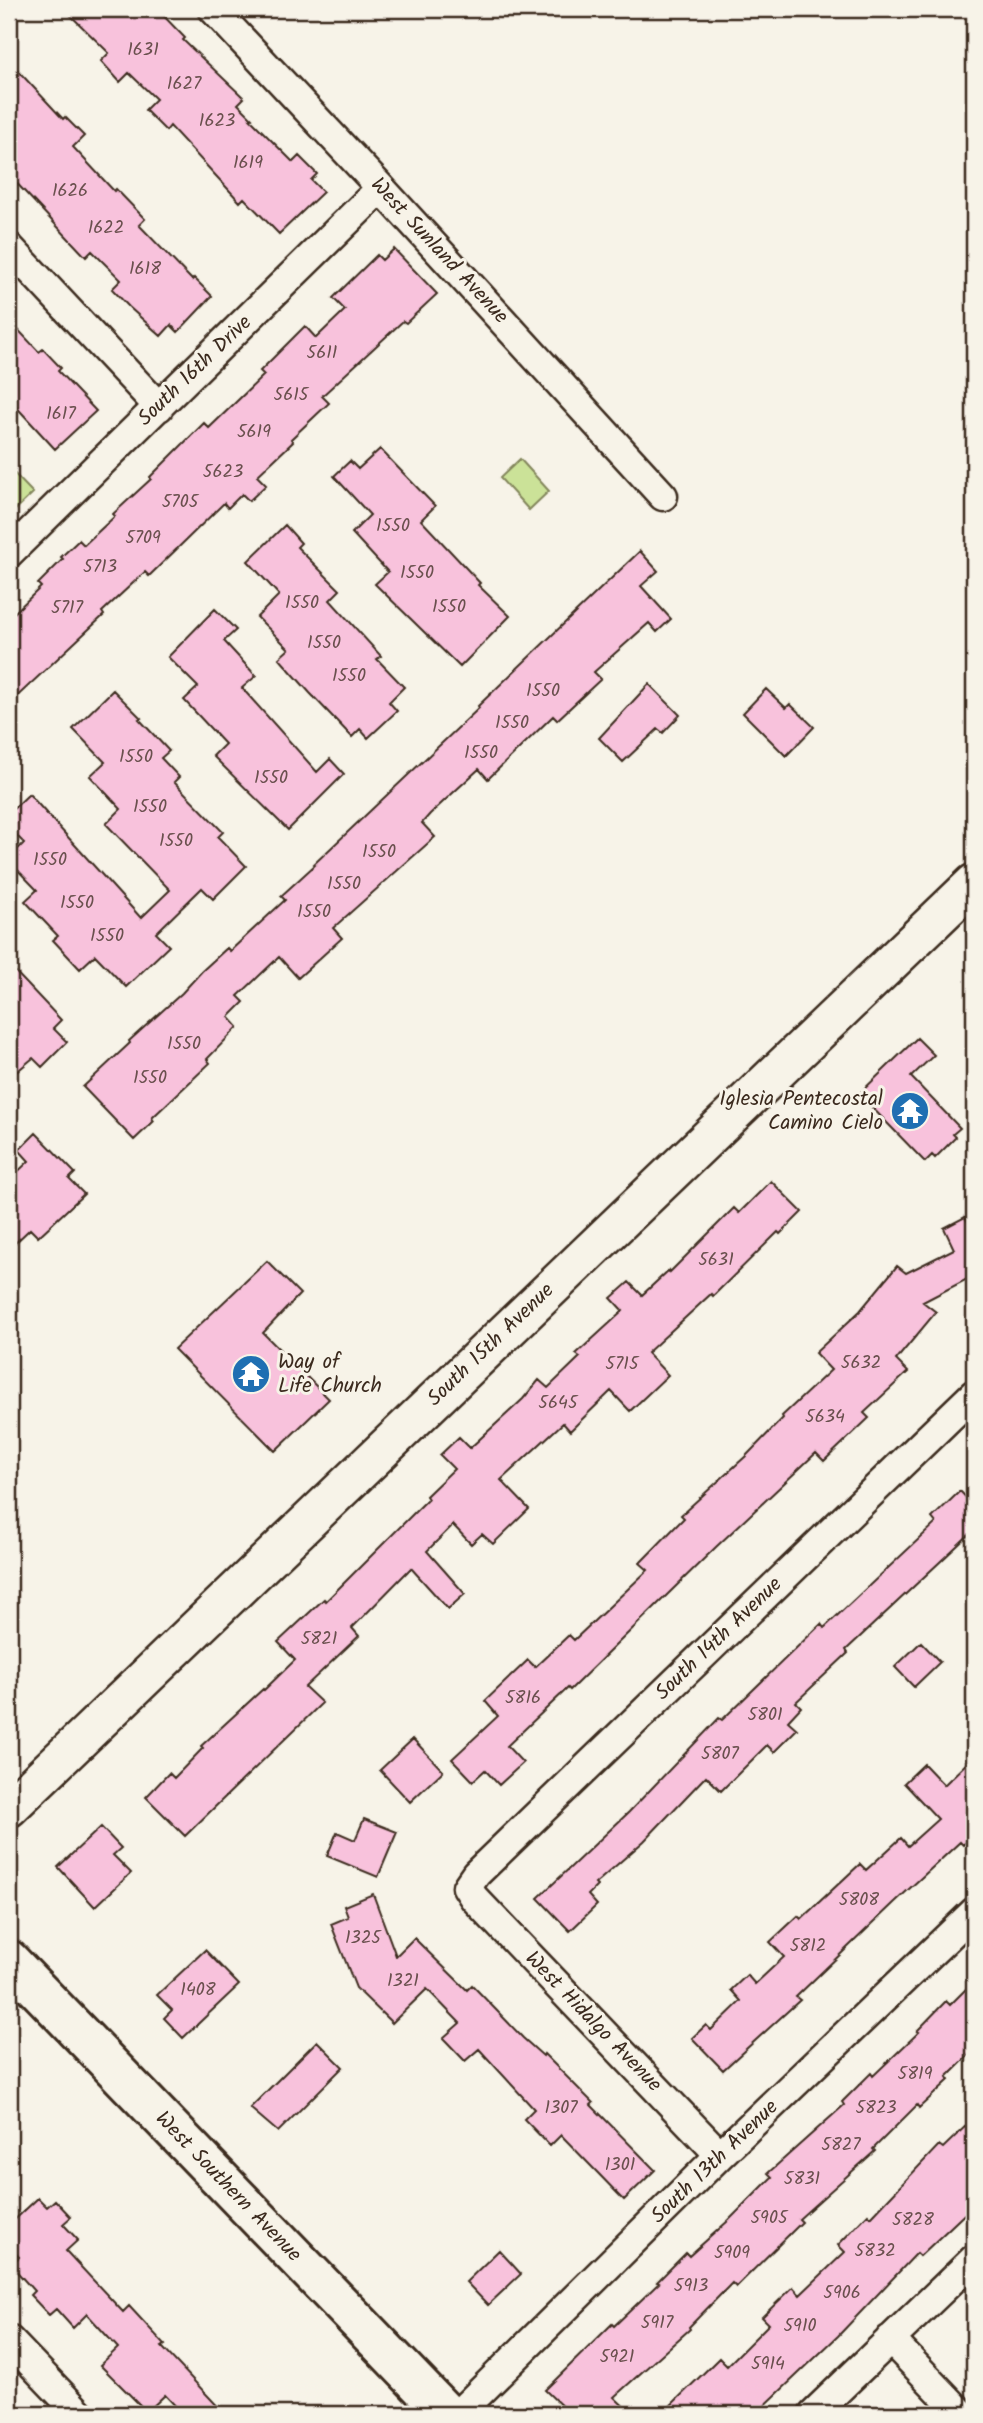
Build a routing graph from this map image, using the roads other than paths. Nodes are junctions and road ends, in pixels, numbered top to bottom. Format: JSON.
{"nodes":[{"id":1,"x":213,"y":9,"type":"edge"},
{"id":2,"x":381,"y":188,"type":"junction"},
{"id":3,"x":9,"y":247,"type":"edge"},
{"id":4,"x":159,"y":407,"type":"junction"},
{"id":5,"x":663,"y":496,"type":"dead end"},
{"id":6,"x":9,"y":553,"type":"edge"},
{"id":7,"x":974,"y":883,"type":"edge"},
{"id":8,"x":974,"y":1394,"type":"edge"},
{"id":9,"x":9,"y":1808,"type":"edge"},
{"id":10,"x":467,"y":1887,"type":"joint"},
{"id":11,"x":974,"y":1912,"type":"edge"},
{"id":12,"x":9,"y":1960,"type":"edge"},
{"id":13,"x":720,"y":2155,"type":"junction"},
{"id":14,"x":974,"y":2259,"type":"edge"},
{"id":15,"x":890,"y":2339,"type":"junction"},
{"id":16,"x":9,"y":2340,"type":"edge"},
{"id":17,"x":80,"y":2414,"type":"edge"},
{"id":18,"x":447,"y":2414,"type":"edge"},
{"id":19,"x":458,"y":2414,"type":"edge"},
{"id":20,"x":813,"y":2414,"type":"edge"},
{"id":21,"x":962,"y":2414,"type":"edge"}],
"edges":[{"from":1,"to":2,"type":"street","name":"West Sunland Avenue"},
{"from":2,"to":4,"type":"street","name":"South 16th Drive"},
{"from":2,"to":5,"type":"street","name":"West Sunland Avenue"},
{"from":3,"to":4,"type":"street"},
{"from":4,"to":6,"type":"street","name":"South 16th Drive"},
{"from":7,"to":9,"type":"street","name":"South 15th Avenue"},
{"from":8,"to":10,"type":"street","name":"South 14th Avenue"},
{"from":10,"to":13,"type":"street","name":"West Hidalgo Avenue"},
{"from":11,"to":13,"type":"street","name":"South 13th Avenue"},
{"from":12,"to":18,"type":"main road","name":"West Southern Avenue"},
{"from":13,"to":19,"type":"street","name":"South 13th Avenue"},
{"from":14,"to":15,"type":"street"},
{"from":15,"to":20,"type":"street"},
{"from":15,"to":21,"type":"street"},
{"from":16,"to":17,"type":"street"}]}
